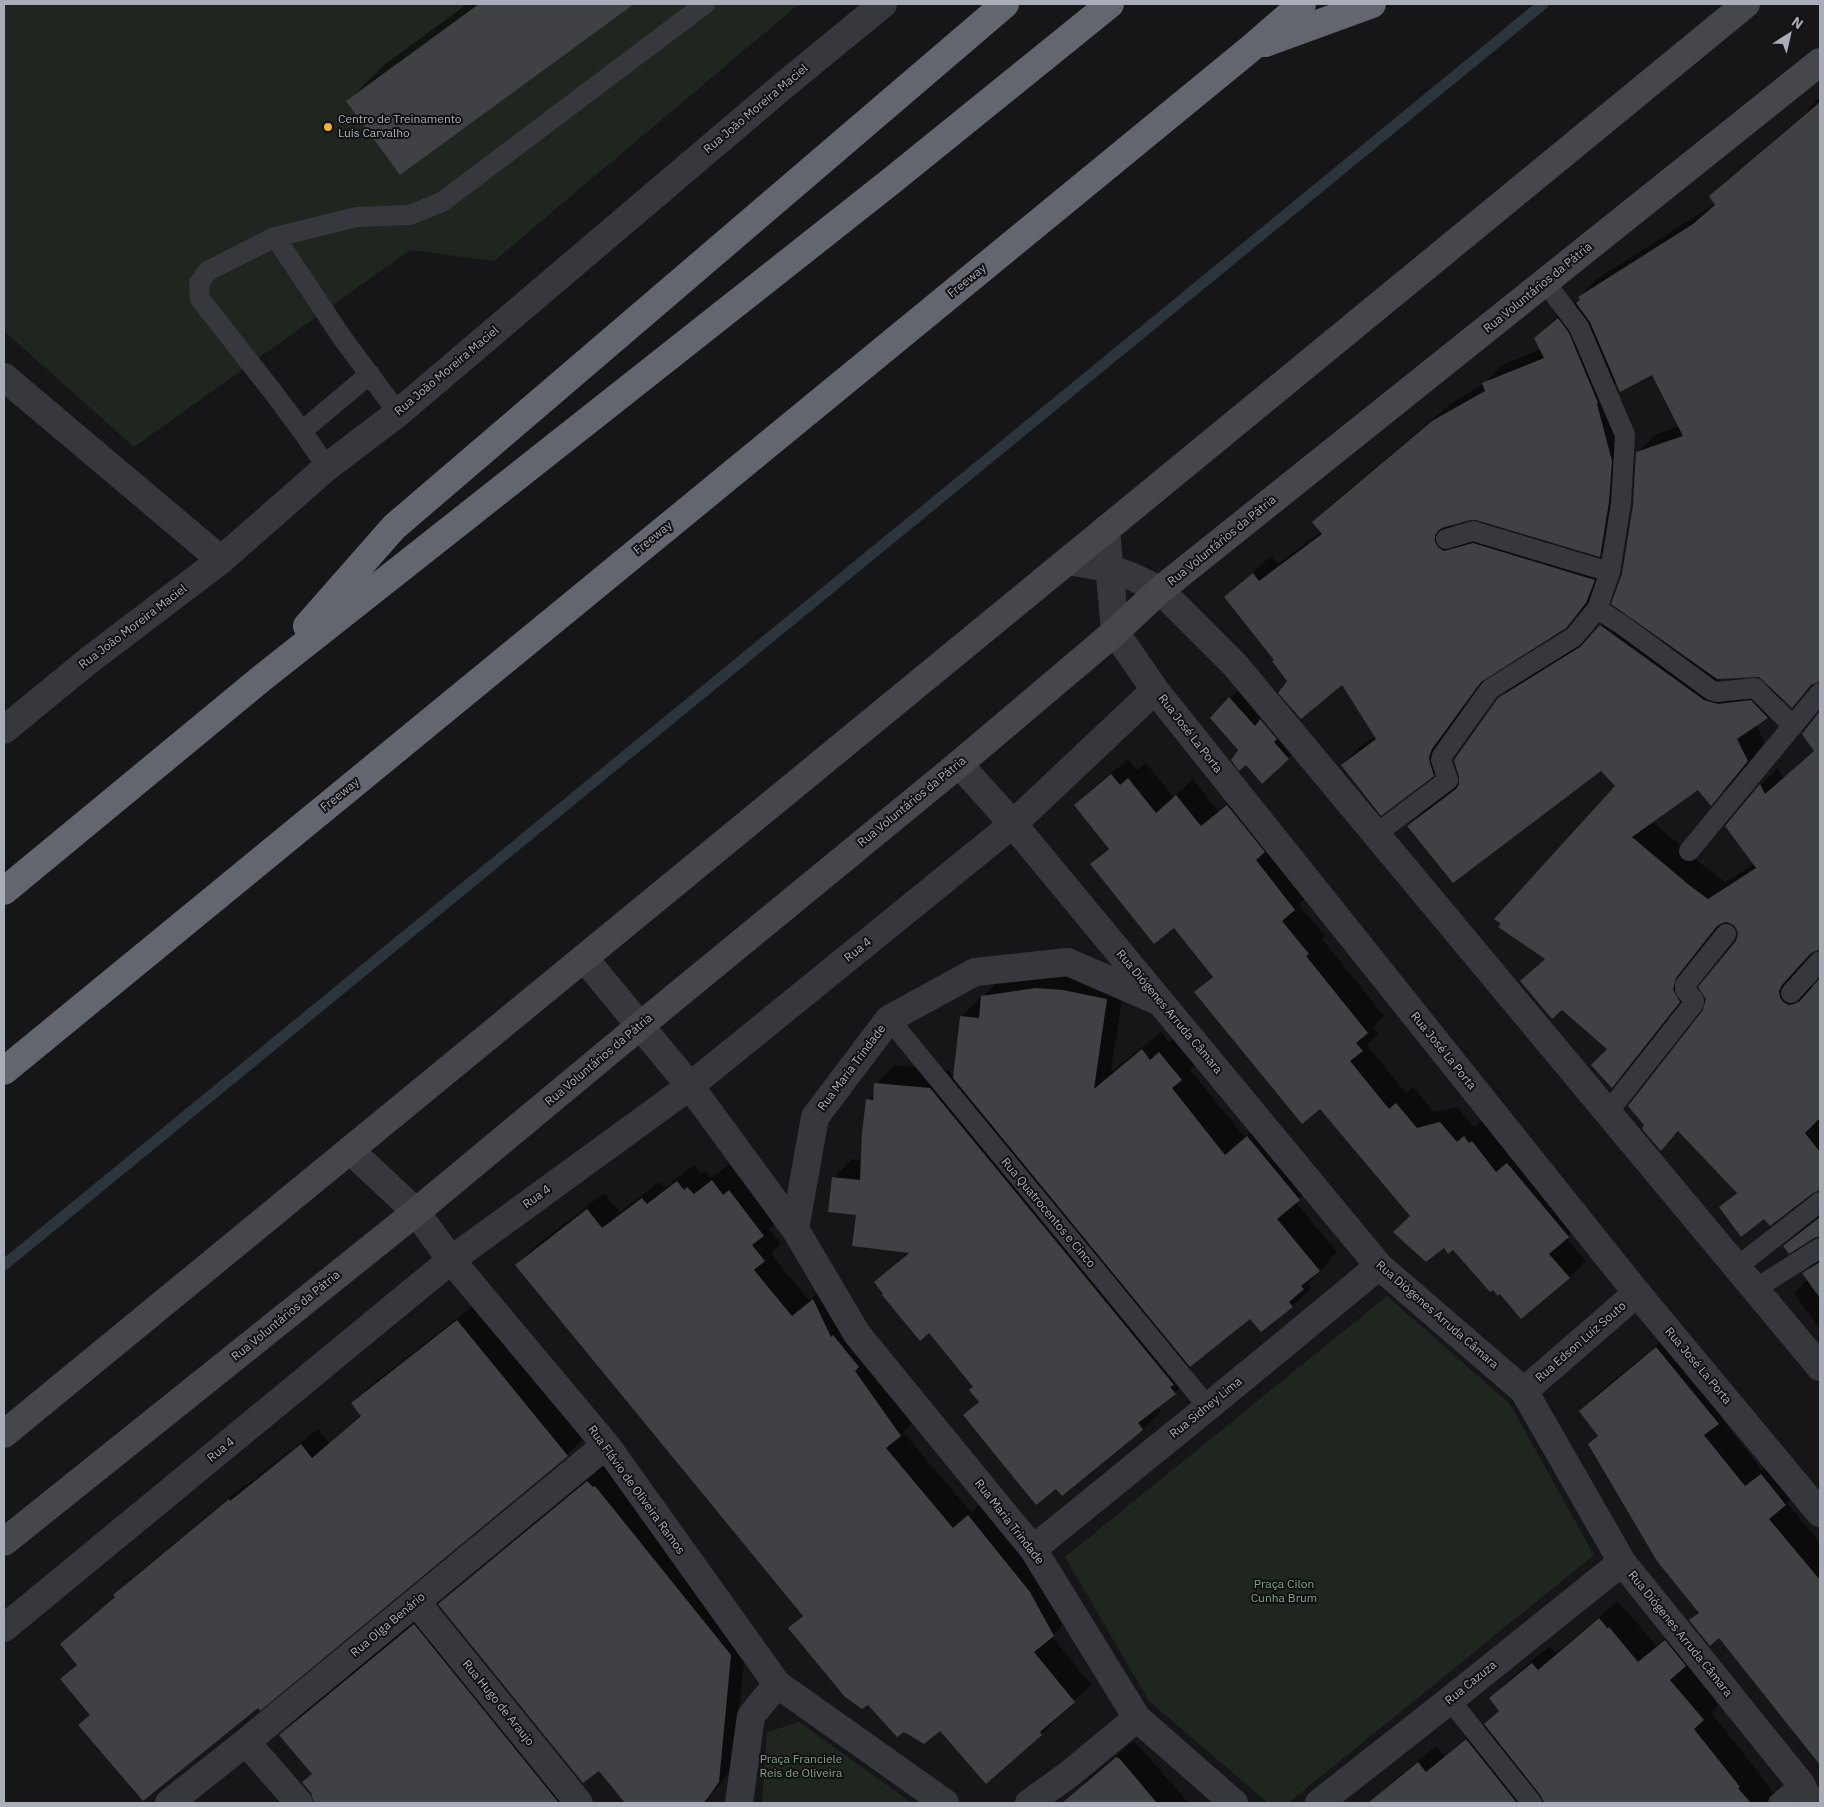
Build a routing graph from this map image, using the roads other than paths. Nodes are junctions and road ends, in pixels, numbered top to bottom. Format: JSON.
{"nodes":[{"id":1,"x":705,"y":4,"type":"edge"},
{"id":2,"x":883,"y":4,"type":"edge"},
{"id":3,"x":1005,"y":4,"type":"edge"},
{"id":4,"x":1110,"y":4,"type":"edge"},
{"id":5,"x":1302,"y":4,"type":"edge"},
{"id":6,"x":1372,"y":4,"type":"edge"},
{"id":7,"x":1746,"y":4,"type":"edge"},
{"id":8,"x":1250,"y":49,"type":"junction"},
{"id":9,"x":1820,"y":62,"type":"edge"},
{"id":10,"x":275,"y":237,"type":"junction"},
{"id":11,"x":1545,"y":282,"type":"junction"},
{"id":12,"x":370,"y":374,"type":"junction"},
{"id":13,"x":4,"y":377,"type":"edge"},
{"id":14,"x":398,"y":413,"type":"junction"},
{"id":15,"x":302,"y":431,"type":"junction"},
{"id":16,"x":327,"y":468,"type":"junction"},
{"id":17,"x":1106,"y":530,"type":"junction"},
{"id":18,"x":1446,"y":539,"type":"dead end"},
{"id":19,"x":221,"y":560,"type":"junction"},
{"id":20,"x":1068,"y":561,"type":"junction"},
{"id":21,"x":1108,"y":568,"type":"junction"},
{"id":22,"x":1610,"y":572,"type":"junction"},
{"id":23,"x":1160,"y":590,"type":"junction"},
{"id":24,"x":1597,"y":609,"type":"junction"},
{"id":25,"x":1115,"y":632,"type":"junction"},
{"id":26,"x":262,"y":678,"type":"junction"},
{"id":27,"x":1155,"y":690,"type":"junction"},
{"id":28,"x":1820,"y":693,"type":"edge"},
{"id":29,"x":1793,"y":726,"type":"junction"},
{"id":30,"x":4,"y":730,"type":"edge"},
{"id":31,"x":959,"y":764,"type":"junction"},
{"id":32,"x":1013,"y":824,"type":"junction"},
{"id":33,"x":1376,"y":834,"type":"junction"},
{"id":34,"x":1689,"y":851,"type":"dead end"},
{"id":35,"x":4,"y":891,"type":"edge"},
{"id":36,"x":1726,"y":934,"type":"dead end"},
{"id":37,"x":584,"y":958,"type":"junction"},
{"id":38,"x":1820,"y":961,"type":"edge"},
{"id":39,"x":1791,"y":993,"type":"dead end"},
{"id":40,"x":1161,"y":1003,"type":"junction"},
{"id":41,"x":889,"y":1019,"type":"junction"},
{"id":42,"x":641,"y":1025,"type":"junction"},
{"id":43,"x":4,"y":1071,"type":"edge"},
{"id":44,"x":690,"y":1086,"type":"junction"},
{"id":45,"x":1608,"y":1112,"type":"junction"},
{"id":46,"x":350,"y":1150,"type":"junction"},
{"id":47,"x":1820,"y":1202,"type":"edge"},
{"id":48,"x":416,"y":1212,"type":"junction"},
{"id":49,"x":795,"y":1229,"type":"junction"},
{"id":50,"x":1820,"y":1248,"type":"edge"},
{"id":51,"x":451,"y":1260,"type":"junction"},
{"id":52,"x":1379,"y":1266,"type":"junction"},
{"id":53,"x":1737,"y":1267,"type":"junction"},
{"id":54,"x":1755,"y":1289,"type":"junction"},
{"id":55,"x":1637,"y":1293,"type":"junction"},
{"id":56,"x":1820,"y":1367,"type":"edge"},
{"id":57,"x":1524,"y":1392,"type":"junction"},
{"id":58,"x":1208,"y":1407,"type":"junction"},
{"id":59,"x":4,"y":1434,"type":"edge"},
{"id":60,"x":606,"y":1445,"type":"junction"},
{"id":61,"x":1820,"y":1513,"type":"edge"},
{"id":62,"x":4,"y":1542,"type":"edge"},
{"id":63,"x":1032,"y":1549,"type":"junction"},
{"id":64,"x":1622,"y":1562,"type":"junction"},
{"id":65,"x":416,"y":1602,"type":"junction"},
{"id":66,"x":4,"y":1628,"type":"edge"},
{"id":67,"x":777,"y":1684,"type":"junction"},
{"id":68,"x":1450,"y":1700,"type":"junction"},
{"id":69,"x":1137,"y":1718,"type":"junction"},
{"id":70,"x":246,"y":1742,"type":"junction"},
{"id":71,"x":1806,"y":1793,"type":"edge"},
{"id":72,"x":169,"y":1803,"type":"edge"},
{"id":73,"x":299,"y":1803,"type":"edge"},
{"id":74,"x":579,"y":1803,"type":"edge"},
{"id":75,"x":739,"y":1803,"type":"edge"},
{"id":76,"x":944,"y":1803,"type":"edge"},
{"id":77,"x":1029,"y":1803,"type":"edge"},
{"id":78,"x":1234,"y":1803,"type":"edge"},
{"id":79,"x":1319,"y":1803,"type":"edge"},
{"id":80,"x":1532,"y":1803,"type":"edge"},
{"id":81,"x":1778,"y":1803,"type":"edge"}],
"edges":[{"from":1,"to":10,"type":"lane"},
{"from":2,"to":14,"type":"street","name":"Rua João Moreira Maciel"},
{"from":3,"to":26,"type":"highway"},
{"from":4,"to":26,"type":"highway"},
{"from":5,"to":8,"type":"highway","name":"Freeway"},
{"from":6,"to":8,"type":"highway"},
{"from":7,"to":17,"type":"main road"},
{"from":8,"to":43,"type":"highway","name":"Freeway"},
{"from":9,"to":11,"type":"main road","name":"Rua Voluntários da Pátria"},
{"from":10,"to":12,"type":"lane"},
{"from":10,"to":15,"type":"lane"},
{"from":11,"to":22,"type":"lane"},
{"from":11,"to":23,"type":"main road","name":"Rua Voluntários da Pátria"},
{"from":12,"to":14,"type":"lane"},
{"from":12,"to":15,"type":"lane"},
{"from":13,"to":19,"type":"street"},
{"from":14,"to":16,"type":"street","name":"Rua João Moreira Maciel"},
{"from":15,"to":16,"type":"lane"},
{"from":16,"to":19,"type":"street","name":"Rua João Moreira Maciel"},
{"from":17,"to":20,"type":"main road"},
{"from":17,"to":21,"type":"street","name":"Rua José La Porta"},
{"from":18,"to":22,"type":"lane"},
{"from":19,"to":30,"type":"street","name":"Rua João Moreira Maciel"},
{"from":20,"to":21,"type":"street"},
{"from":20,"to":37,"type":"main road"},
{"from":21,"to":23,"type":"street"},
{"from":21,"to":25,"type":"street","name":"Rua José La Porta"},
{"from":22,"to":24,"type":"lane"},
{"from":23,"to":25,"type":"main road","name":"Rua Voluntários da Pátria"},
{"from":23,"to":33,"type":"street"},
{"from":24,"to":29,"type":"lane"},
{"from":24,"to":33,"type":"lane"},
{"from":25,"to":27,"type":"street","name":"Rua José La Porta"},
{"from":25,"to":31,"type":"main road","name":"Rua Voluntários da Pátria"},
{"from":26,"to":35,"type":"highway"},
{"from":27,"to":32,"type":"street","name":"Rua 4"},
{"from":27,"to":55,"type":"street","name":"Rua José La Porta"},
{"from":28,"to":29,"type":"lane"},
{"from":29,"to":34,"type":"lane"},
{"from":31,"to":32,"type":"street"},
{"from":31,"to":42,"type":"main road","name":"Rua Voluntários da Pátria"},
{"from":32,"to":40,"type":"street","name":"Rua Diógenes Arruda Câmara"},
{"from":32,"to":44,"type":"street","name":"Rua 4"},
{"from":33,"to":45,"type":"street"},
{"from":36,"to":45,"type":"lane"},
{"from":37,"to":42,"type":"street","name":"Rua Maria Trindade"},
{"from":37,"to":46,"type":"main road"},
{"from":38,"to":39,"type":"lane"},
{"from":40,"to":41,"type":"street","name":"Rua Maria Trindade"},
{"from":40,"to":52,"type":"street","name":"Rua Diógenes Arruda Câmara"},
{"from":41,"to":49,"type":"street","name":"Rua Maria Trindade"},
{"from":41,"to":58,"type":"lane","name":"Rua Quatrocentos e Cinco"},
{"from":42,"to":44,"type":"street","name":"Rua Maria Trindade"},
{"from":42,"to":48,"type":"main road","name":"Rua Voluntários da Pátria"},
{"from":44,"to":49,"type":"street","name":"Rua Maria Trindade"},
{"from":44,"to":51,"type":"street","name":"Rua 4"},
{"from":45,"to":53,"type":"street"},
{"from":46,"to":48,"type":"street","name":"Rua Flávio de Oliveira Ramos"},
{"from":46,"to":59,"type":"main road"},
{"from":47,"to":53,"type":"lane"},
{"from":48,"to":51,"type":"street","name":"Rua Flávio de Oliveira Ramos"},
{"from":48,"to":62,"type":"main road","name":"Rua Voluntários da Pátria"},
{"from":49,"to":63,"type":"street","name":"Rua Maria Trindade"},
{"from":50,"to":54,"type":"lane"},
{"from":51,"to":60,"type":"street","name":"Rua Flávio de Oliveira Ramos"},
{"from":51,"to":66,"type":"street","name":"Rua 4"},
{"from":52,"to":57,"type":"street","name":"Rua Diógenes Arruda Câmara"},
{"from":52,"to":58,"type":"street","name":"Rua Sidney Lima"},
{"from":53,"to":54,"type":"street"},
{"from":54,"to":56,"type":"street"},
{"from":55,"to":57,"type":"street","name":"Rua Edson Luiz Souto"},
{"from":55,"to":61,"type":"street","name":"Rua José La Porta"},
{"from":57,"to":64,"type":"street","name":"Rua Diógenes Arruda Câmara"},
{"from":58,"to":63,"type":"street","name":"Rua Sidney Lima"},
{"from":60,"to":65,"type":"street","name":"Rua Olga Benário"},
{"from":60,"to":67,"type":"street","name":"Rua Flávio de Oliveira Ramos"},
{"from":63,"to":69,"type":"street","name":"Rua Maria Trindade"},
{"from":64,"to":68,"type":"street","name":"Rua Cazuza"},
{"from":64,"to":71,"type":"street","name":"Rua Diógenes Arruda Câmara"},
{"from":65,"to":70,"type":"street","name":"Rua Olga Benário"},
{"from":65,"to":74,"type":"street","name":"Rua Hugo de Araujo"},
{"from":67,"to":75,"type":"street"},
{"from":67,"to":76,"type":"street","name":"Rua Flávio de Oliveira Ramos"},
{"from":68,"to":79,"type":"street","name":"Rua Cazuza"},
{"from":68,"to":80,"type":"lane"},
{"from":69,"to":77,"type":"street"},
{"from":69,"to":78,"type":"street","name":"Rua Maria Trindade"},
{"from":70,"to":72,"type":"street","name":"Rua Olga Benário"},
{"from":70,"to":73,"type":"street"},
{"from":71,"to":81,"type":"lane"}]}
